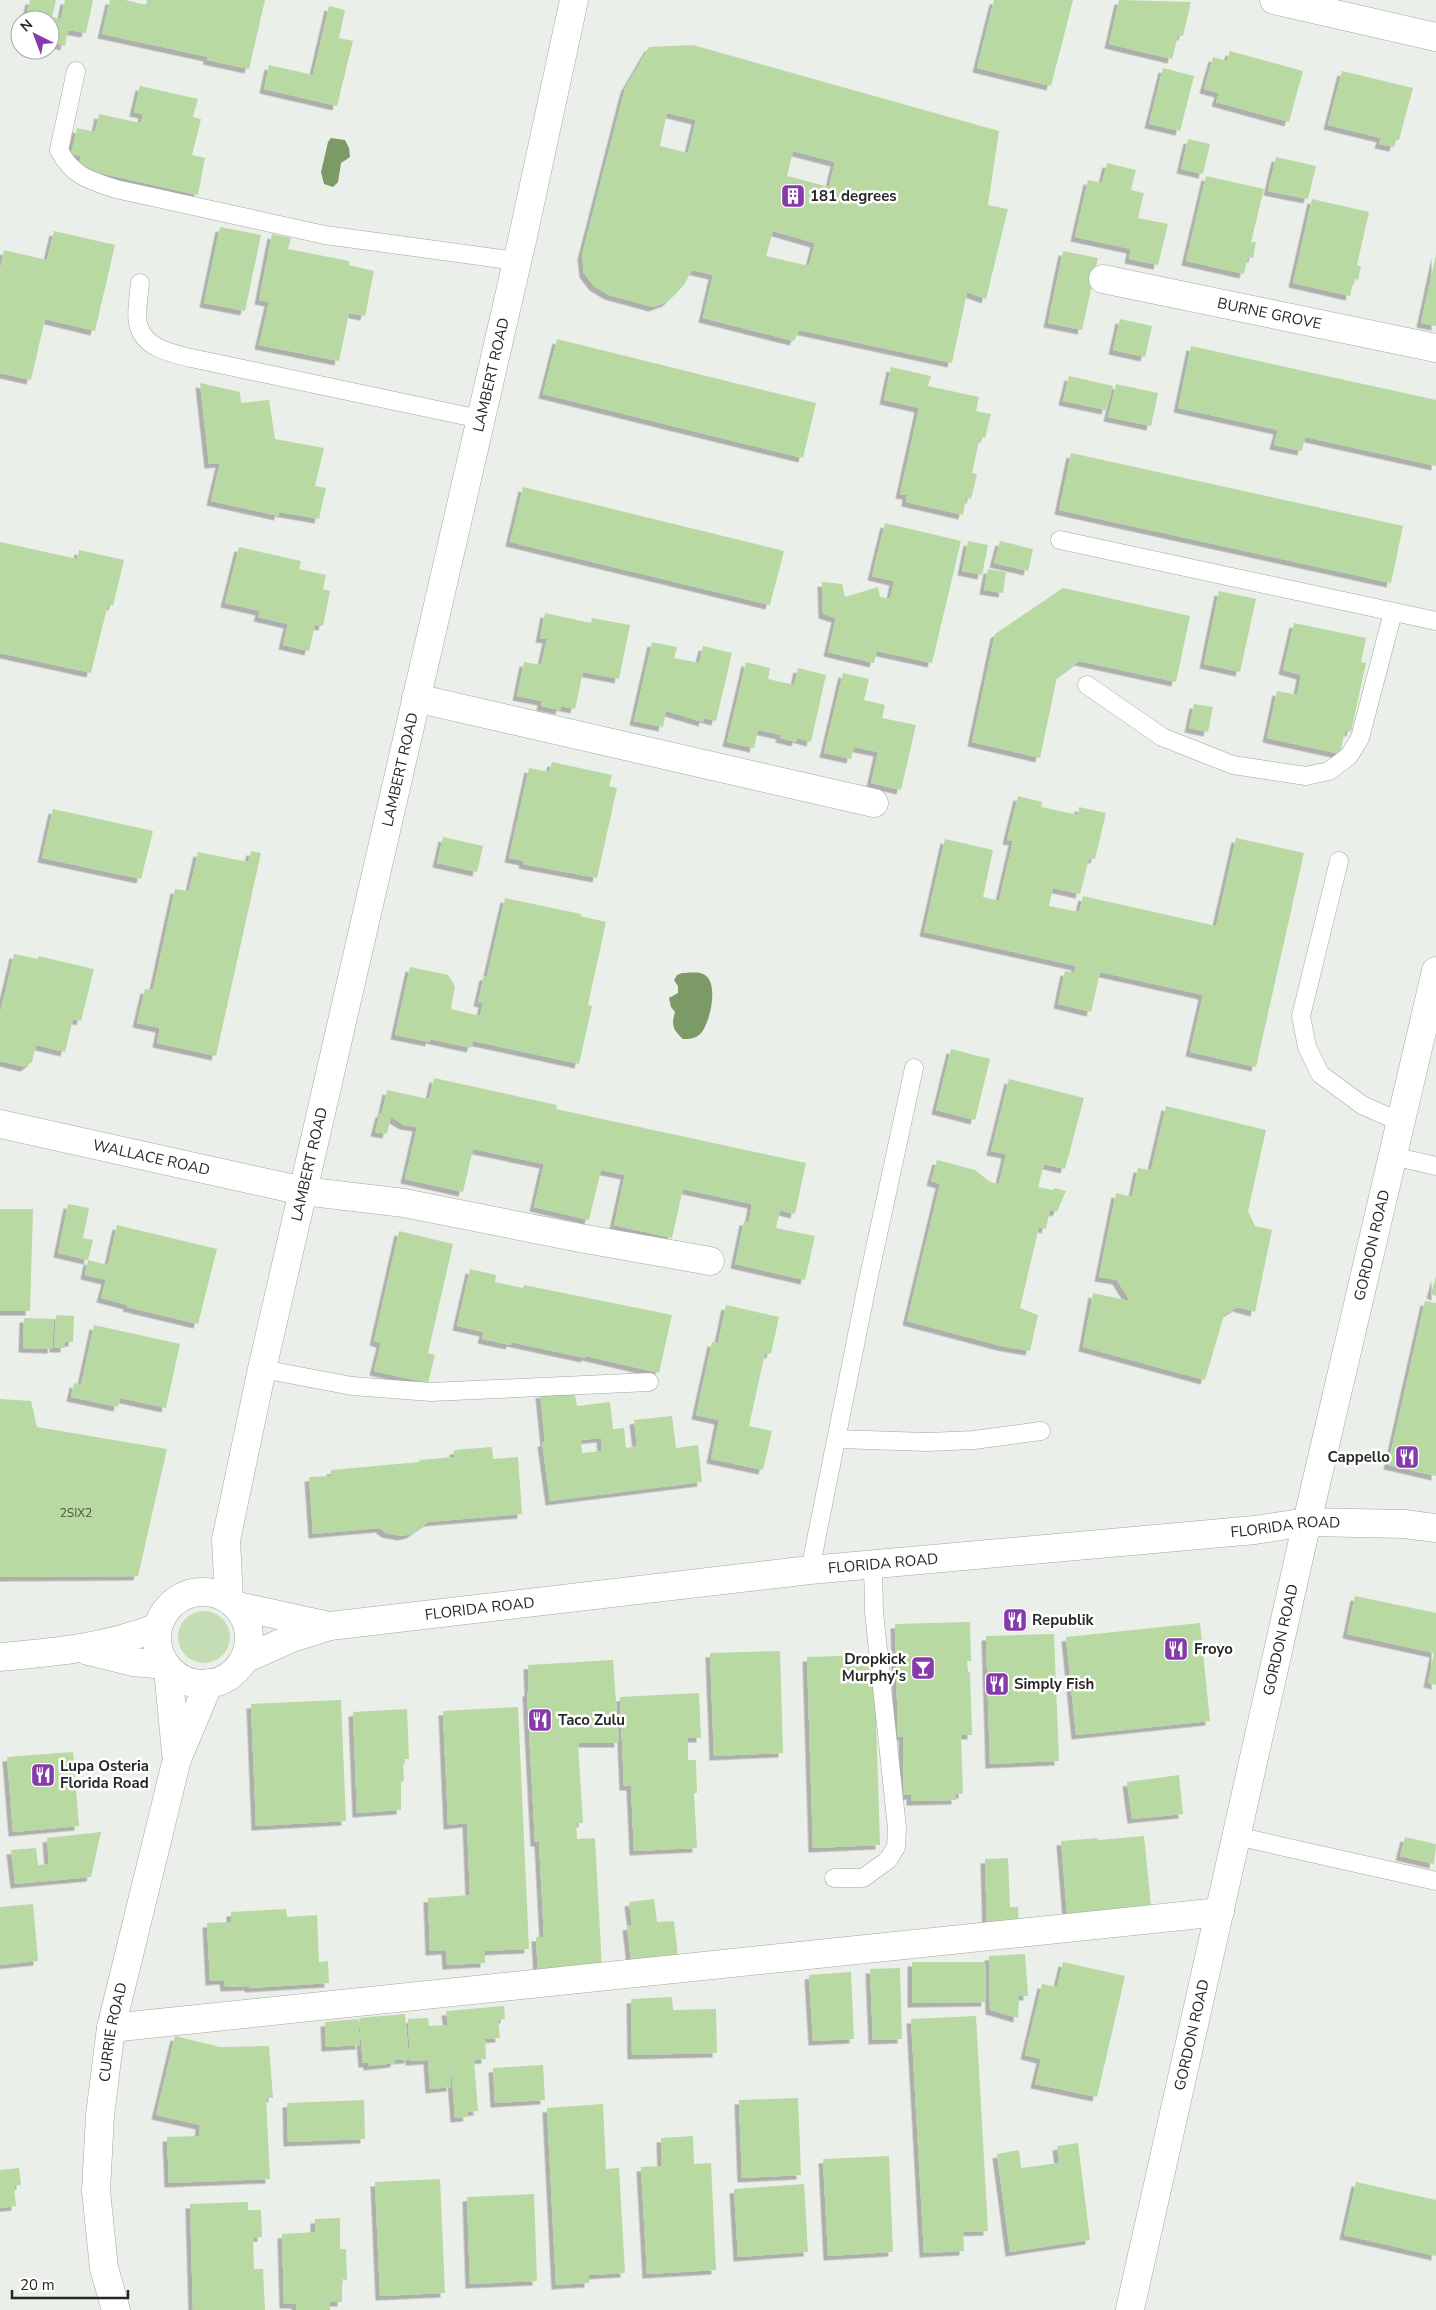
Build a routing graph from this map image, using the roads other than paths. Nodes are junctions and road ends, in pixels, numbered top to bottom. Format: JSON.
{"nodes":[{"id":1,"x":574,"y":0,"type":"edge"},
{"id":2,"x":1274,"y":0,"type":"edge"},
{"id":3,"x":1436,"y":37,"type":"edge"},
{"id":4,"x":76,"y":71,"type":"dead end"},
{"id":5,"x":517,"y":261,"type":"junction"},
{"id":6,"x":1103,"y":279,"type":"dead end"},
{"id":7,"x":140,"y":283,"type":"dead end"},
{"id":8,"x":1436,"y":348,"type":"edge"},
{"id":9,"x":480,"y":420,"type":"junction"},
{"id":10,"x":1060,"y":540,"type":"dead end"},
{"id":11,"x":1393,"y":612,"type":"junction"},
{"id":12,"x":1436,"y":621,"type":"edge"},
{"id":13,"x":1087,"y":686,"type":"dead end"},
{"id":14,"x":416,"y":698,"type":"junction"},
{"id":15,"x":874,"y":803,"type":"dead end"},
{"id":16,"x":1339,"y":861,"type":"dead end"},
{"id":17,"x":1436,"y":971,"type":"edge"},
{"id":18,"x":914,"y":1068,"type":"dead end"},
{"id":19,"x":1400,"y":1122,"type":"junction"},
{"id":20,"x":0,"y":1124,"type":"edge"},
{"id":21,"x":1392,"y":1156,"type":"junction"},
{"id":22,"x":1436,"y":1166,"type":"edge"},
{"id":23,"x":303,"y":1191,"type":"junction"},
{"id":24,"x":710,"y":1261,"type":"dead end"},
{"id":25,"x":262,"y":1369,"type":"junction"},
{"id":26,"x":649,"y":1382,"type":"dead end"},
{"id":27,"x":1041,"y":1431,"type":"dead end"},
{"id":28,"x":837,"y":1439,"type":"junction"},
{"id":29,"x":1307,"y":1522,"type":"junction"},
{"id":30,"x":1436,"y":1528,"type":"edge"},
{"id":31,"x":226,"y":1540,"type":"junction"},
{"id":32,"x":872,"y":1564,"type":"junction"},
{"id":33,"x":810,"y":1570,"type":"junction"},
{"id":34,"x":198,"y":1592,"type":"junction"},
{"id":35,"x":233,"y":1603,"type":"junction"},
{"id":36,"x":330,"y":1626,"type":"junction"},
{"id":37,"x":158,"y":1627,"type":"junction"},
{"id":38,"x":81,"y":1650,"type":"junction"},
{"id":39,"x":0,"y":1657,"type":"edge"},
{"id":40,"x":245,"y":1659,"type":"junction"},
{"id":41,"x":167,"y":1667,"type":"junction"},
{"id":42,"x":209,"y":1683,"type":"junction"},
{"id":43,"x":177,"y":1759,"type":"junction"},
{"id":44,"x":1236,"y":1836,"type":"junction"},
{"id":45,"x":834,"y":1878,"type":"dead end"},
{"id":46,"x":1436,"y":1881,"type":"edge"},
{"id":47,"x":1220,"y":1912,"type":"junction"},
{"id":48,"x":111,"y":2028,"type":"junction"},
{"id":49,"x":116,"y":2310,"type":"edge"},
{"id":50,"x":1127,"y":2310,"type":"edge"}],
"edges":[{"from":1,"to":5,"type":"street","name":"LAMBERT ROAD"},
{"from":2,"to":3,"type":"street"},
{"from":4,"to":5,"type":"lane"},
{"from":5,"to":9,"type":"street","name":"LAMBERT ROAD"},
{"from":6,"to":8,"type":"street","name":"BURNE GROVE"},
{"from":7,"to":9,"type":"lane"},
{"from":9,"to":14,"type":"street","name":"LAMBERT ROAD"},
{"from":10,"to":11,"type":"lane"},
{"from":11,"to":12,"type":"lane"},
{"from":11,"to":13,"type":"lane"},
{"from":14,"to":15,"type":"street"},
{"from":14,"to":23,"type":"street","name":"LAMBERT ROAD"},
{"from":16,"to":19,"type":"lane"},
{"from":17,"to":19,"type":"street","name":"GORDON ROAD"},
{"from":18,"to":28,"type":"lane"},
{"from":19,"to":21,"type":"street","name":"GORDON ROAD"},
{"from":20,"to":23,"type":"street","name":"WALLACE ROAD"},
{"from":21,"to":22,"type":"lane"},
{"from":21,"to":29,"type":"street","name":"GORDON ROAD"},
{"from":23,"to":24,"type":"street","name":"WALLACE ROAD"},
{"from":23,"to":25,"type":"street","name":"LAMBERT ROAD"},
{"from":25,"to":26,"type":"lane"},
{"from":25,"to":31,"type":"street","name":"LAMBERT ROAD"},
{"from":27,"to":28,"type":"lane"},
{"from":28,"to":33,"type":"lane"},
{"from":29,"to":30,"type":"street","name":"FLORIDA ROAD"},
{"from":29,"to":32,"type":"street","name":"FLORIDA ROAD"},
{"from":29,"to":44,"type":"street","name":"GORDON ROAD"},
{"from":31,"to":34,"type":"street","name":"LAMBERT ROAD"},
{"from":31,"to":35,"type":"street","name":"LAMBERT ROAD"},
{"from":32,"to":33,"type":"street","name":"FLORIDA ROAD"},
{"from":32,"to":45,"type":"lane"},
{"from":33,"to":36,"type":"street","name":"FLORIDA ROAD"},
{"from":34,"to":35,"type":"street"},
{"from":34,"to":37,"type":"street"},
{"from":35,"to":36,"type":"street","name":"FLORIDA ROAD"},
{"from":35,"to":40,"type":"street"},
{"from":36,"to":40,"type":"street","name":"FLORIDA ROAD"},
{"from":37,"to":38,"type":"street"},
{"from":37,"to":41,"type":"street"},
{"from":38,"to":39,"type":"street"},
{"from":38,"to":41,"type":"street"},
{"from":40,"to":42,"type":"street"},
{"from":41,"to":42,"type":"street"},
{"from":41,"to":43,"type":"street","name":"CURRIE ROAD"},
{"from":42,"to":43,"type":"street","name":"CURRIE ROAD"},
{"from":43,"to":48,"type":"street","name":"CURRIE ROAD"},
{"from":44,"to":46,"type":"lane"},
{"from":44,"to":47,"type":"street","name":"GORDON ROAD"},
{"from":47,"to":48,"type":"street"},
{"from":47,"to":50,"type":"street","name":"GORDON ROAD"},
{"from":48,"to":49,"type":"street","name":"CURRIE ROAD"}]}
